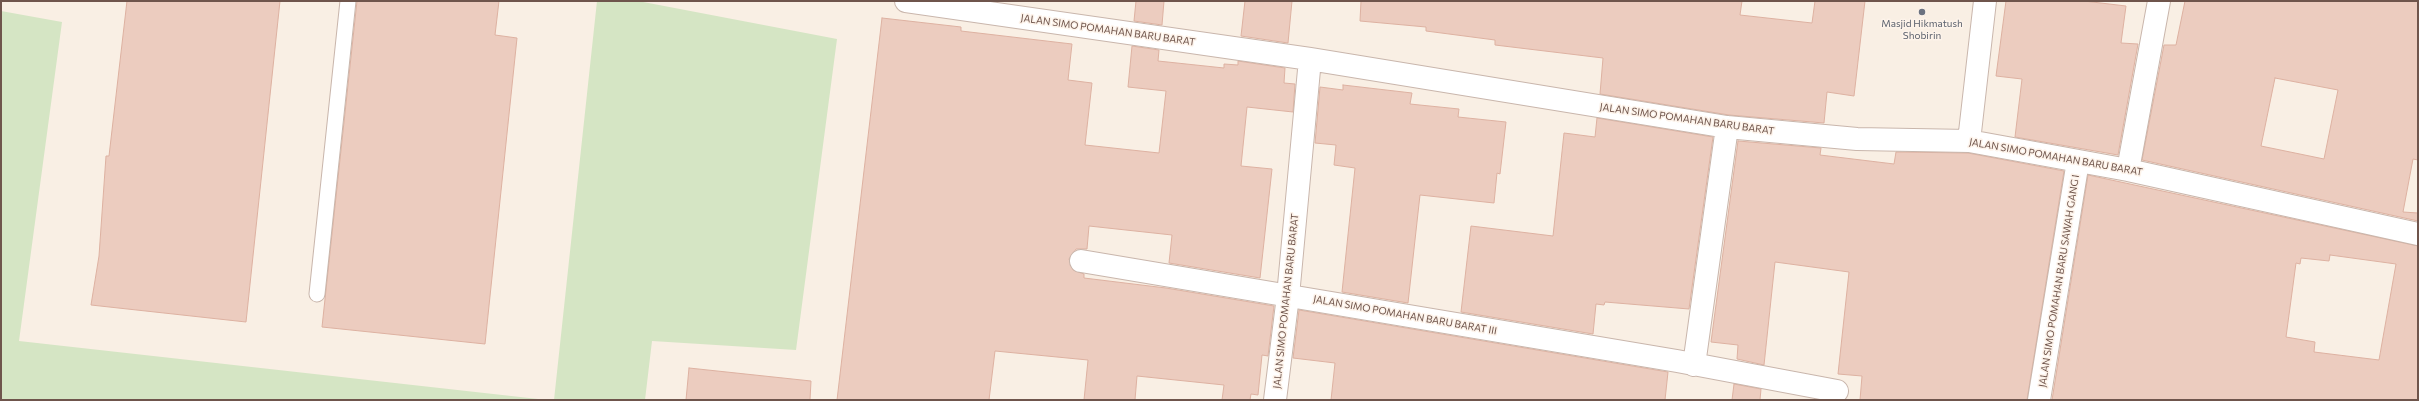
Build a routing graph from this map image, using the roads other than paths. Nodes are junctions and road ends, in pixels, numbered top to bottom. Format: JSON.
{"nodes":[{"id":1,"x":348,"y":1,"type":"edge"},
{"id":2,"x":906,"y":1,"type":"edge"},
{"id":3,"x":1985,"y":1,"type":"edge"},
{"id":4,"x":2159,"y":1,"type":"edge"},
{"id":5,"x":1310,"y":59,"type":"junction"},
{"id":6,"x":1727,"y":127,"type":"junction"},
{"id":7,"x":1969,"y":141,"type":"junction"},
{"id":8,"x":2078,"y":161,"type":"junction"},
{"id":9,"x":2128,"y":170,"type":"junction"},
{"id":10,"x":2418,"y":234,"type":"edge"},
{"id":11,"x":1081,"y":261,"type":"dead end"},
{"id":12,"x":317,"y":294,"type":"dead end"},
{"id":13,"x":1288,"y":296,"type":"junction"},
{"id":14,"x":1694,"y":365,"type":"junction"},
{"id":15,"x":1837,"y":391,"type":"dead end"},
{"id":16,"x":1275,"y":400,"type":"edge"},
{"id":17,"x":2039,"y":400,"type":"edge"}],
"edges":[{"from":1,"to":12,"type":"lane"},
{"from":2,"to":5,"type":"street","name":"JALAN SIMO POMAHAN BARU BARAT"},
{"from":3,"to":7,"type":"street"},
{"from":4,"to":9,"type":"street"},
{"from":5,"to":6,"type":"street","name":"JALAN SIMO POMAHAN BARU BARAT"},
{"from":5,"to":13,"type":"street","name":"JALAN SIMO POMAHAN BARU BARAT"},
{"from":6,"to":7,"type":"street","name":"JALAN SIMO POMAHAN BARU BARAT"},
{"from":6,"to":14,"type":"street"},
{"from":7,"to":8,"type":"street","name":"JALAN SIMO POMAHAN BARU BARAT"},
{"from":8,"to":9,"type":"street","name":"JALAN SIMO POMAHAN BARU BARAT"},
{"from":8,"to":17,"type":"street","name":"JALAN SIMO POMAHAN BARU SAWAH GANG I"},
{"from":9,"to":10,"type":"street","name":"JALAN SIMO POMAHAN BARU BARAT"},
{"from":11,"to":13,"type":"street","name":"JALAN SIMO POMAHAN BARU BARAT III"},
{"from":13,"to":14,"type":"street","name":"JALAN SIMO POMAHAN BARU BARAT III"},
{"from":13,"to":16,"type":"street","name":"JALAN SIMO POMAHAN BARU BARAT"},
{"from":14,"to":15,"type":"street","name":"JALAN SIMO POMAHAN BARU BARAT III"}]}
